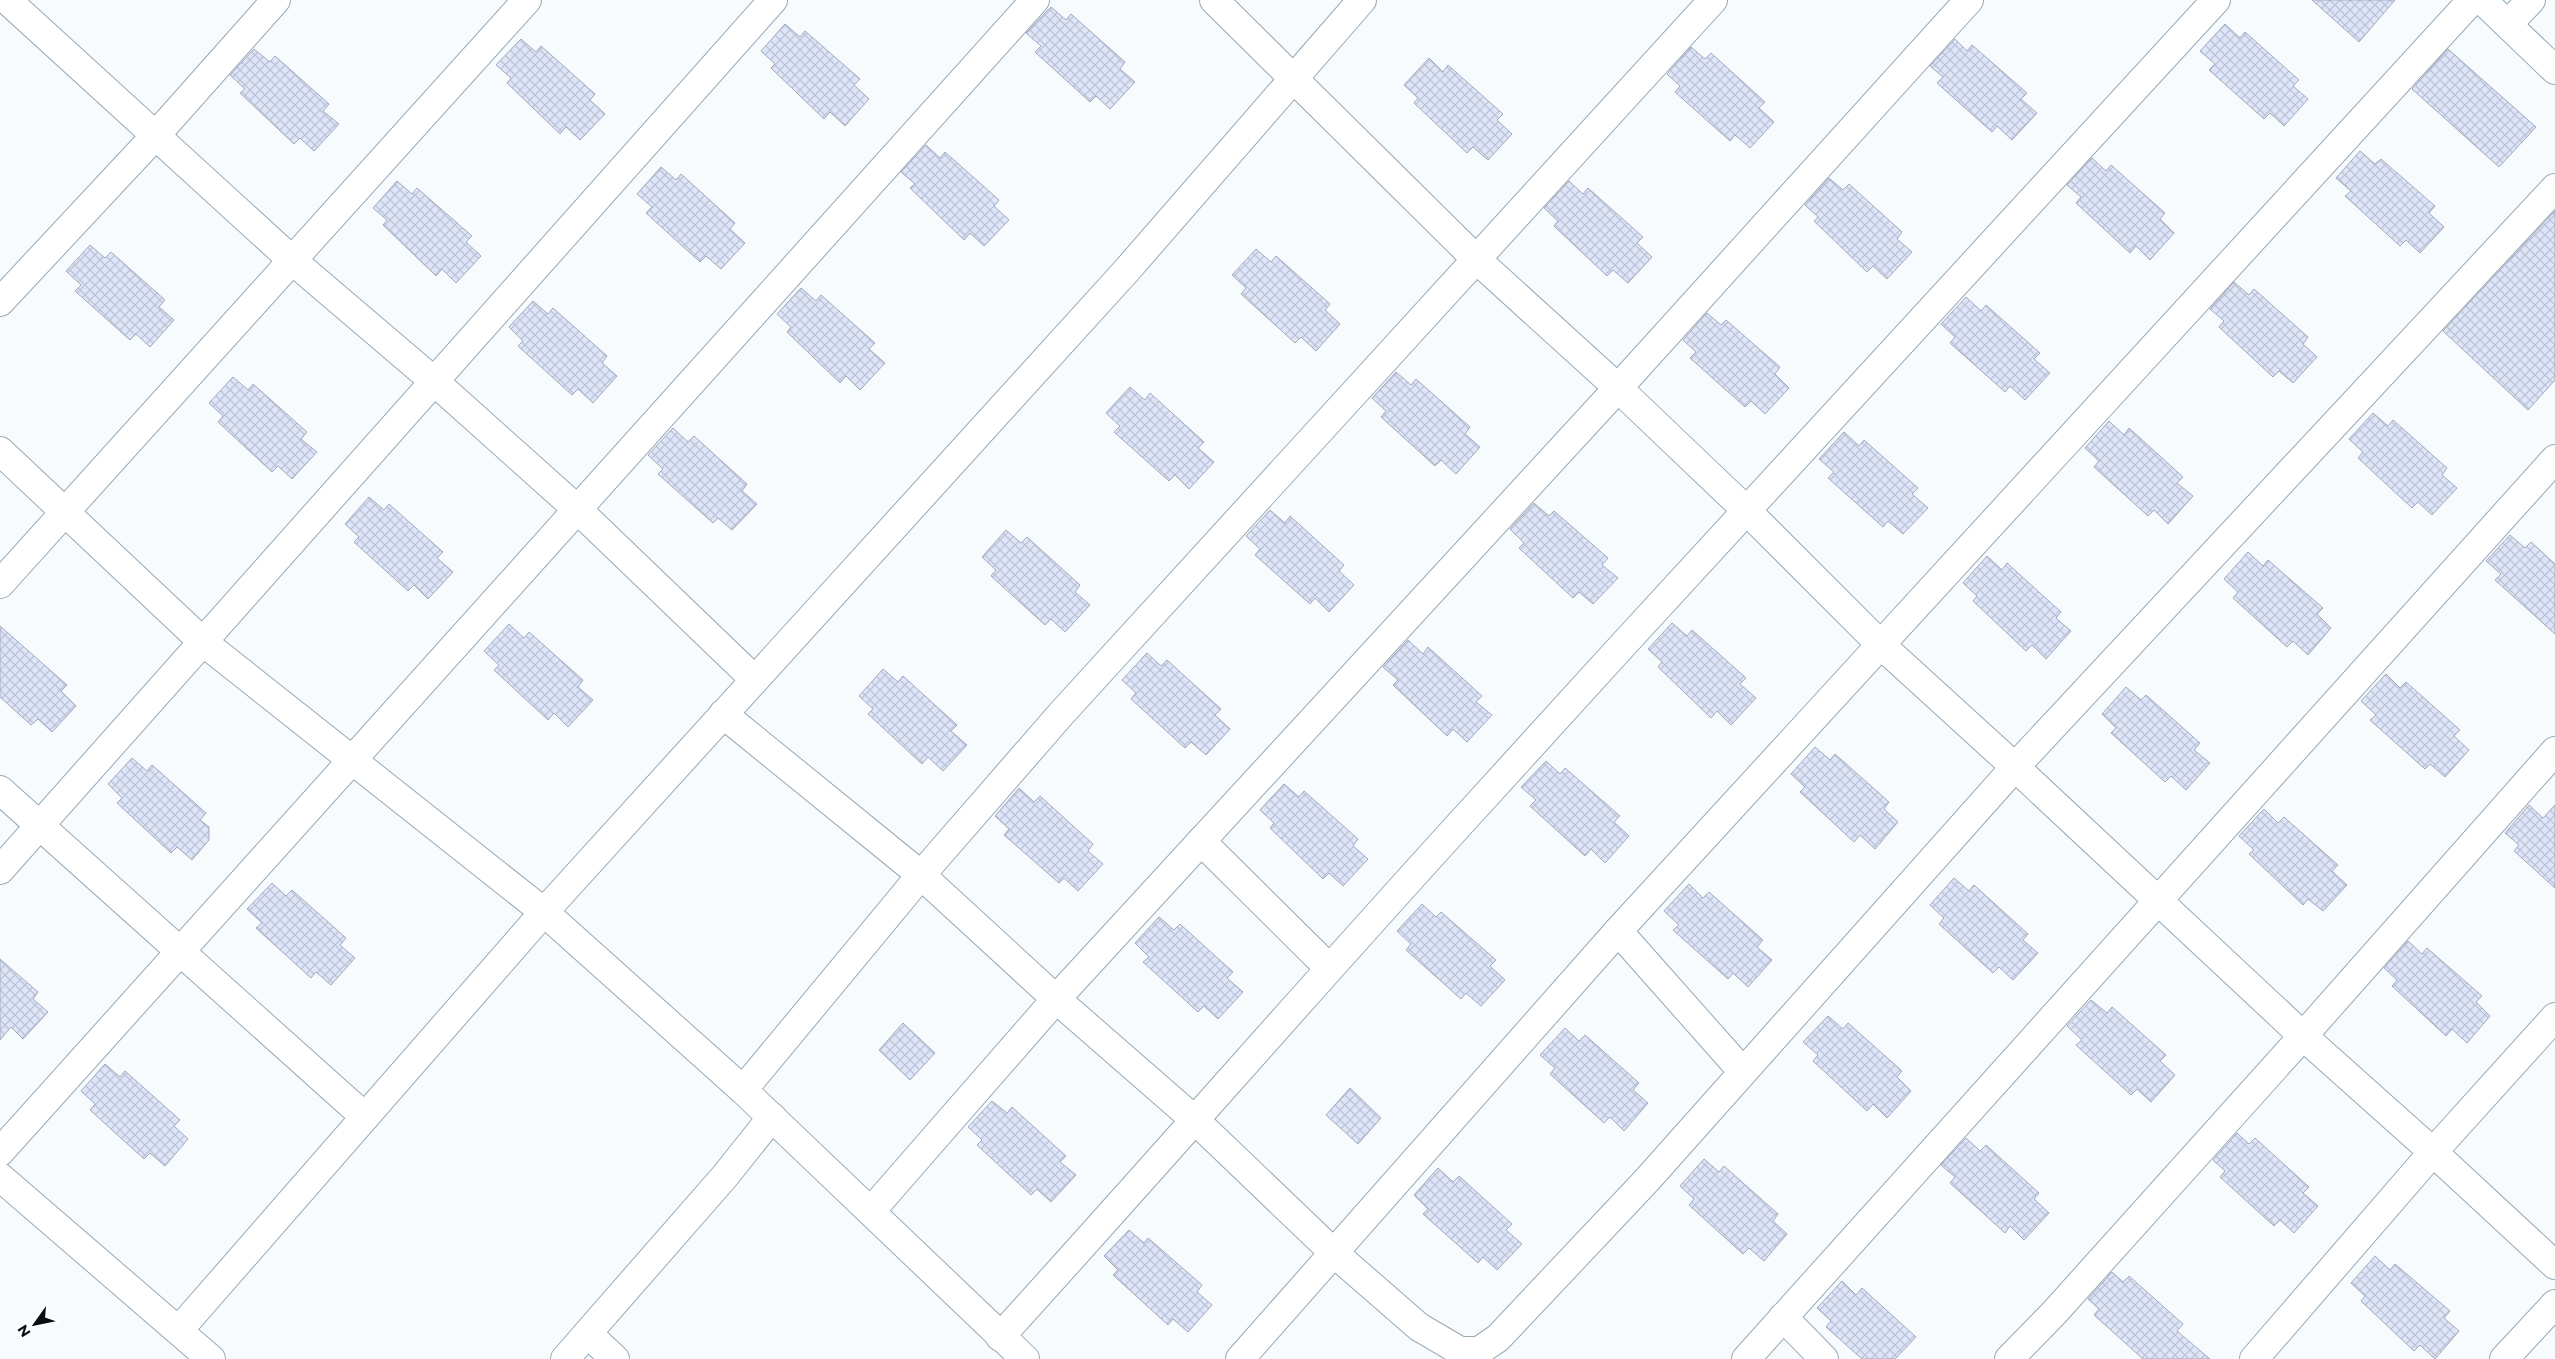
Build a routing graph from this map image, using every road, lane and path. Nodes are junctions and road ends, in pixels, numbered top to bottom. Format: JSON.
{"nodes":[{"id":1,"x":276,"y":0,"type":"edge"},
{"id":2,"x":527,"y":0,"type":"edge"},
{"id":3,"x":773,"y":0,"type":"edge"},
{"id":4,"x":1035,"y":0,"type":"edge"},
{"id":5,"x":1214,"y":0,"type":"edge"},
{"id":6,"x":1362,"y":0,"type":"edge"},
{"id":7,"x":1713,"y":0,"type":"edge"},
{"id":8,"x":1969,"y":0,"type":"edge"},
{"id":9,"x":2216,"y":0,"type":"edge"},
{"id":10,"x":2472,"y":0,"type":"edge"},
{"id":11,"x":2482,"y":0,"type":"edge"},
{"id":12,"x":2531,"y":0,"type":"edge"},
{"id":13,"x":9,"y":6,"type":"edge"},
{"id":14,"x":2508,"y":24,"type":"junction"},
{"id":15,"x":2555,"y":70,"type":"edge"},
{"id":16,"x":1294,"y":76,"type":"junction"},
{"id":17,"x":156,"y":135,"type":"junction"},
{"id":18,"x":2555,"y":188,"type":"edge"},
{"id":19,"x":1476,"y":259,"type":"junction"},
{"id":20,"x":293,"y":261,"type":"junction"},
{"id":21,"x":0,"y":302,"type":"edge"},
{"id":22,"x":434,"y":382,"type":"junction"},
{"id":23,"x":1618,"y":388,"type":"junction"},
{"id":24,"x":0,"y":451,"type":"edge"},
{"id":25,"x":2555,"y":459,"type":"edge"},
{"id":26,"x":578,"y":510,"type":"junction"},
{"id":27,"x":65,"y":511,"type":"junction"},
{"id":28,"x":1747,"y":511,"type":"junction"},
{"id":29,"x":0,"y":584,"type":"edge"},
{"id":30,"x":204,"y":642,"type":"junction"},
{"id":31,"x":1880,"y":644,"type":"junction"},
{"id":32,"x":754,"y":679,"type":"junction"},
{"id":33,"x":723,"y":714,"type":"junction"},
{"id":34,"x":2555,"y":752,"type":"edge"},
{"id":35,"x":352,"y":761,"type":"junction"},
{"id":36,"x":2015,"y":767,"type":"junction"},
{"id":37,"x":0,"y":790,"type":"edge"},
{"id":38,"x":40,"y":826,"type":"junction"},
{"id":39,"x":1201,"y":841,"type":"junction"},
{"id":40,"x":0,"y":870,"type":"edge"},
{"id":41,"x":921,"y":875,"type":"junction"},
{"id":42,"x":2156,"y":900,"type":"junction"},
{"id":43,"x":544,"y":912,"type":"junction"},
{"id":44,"x":1618,"y":931,"type":"junction"},
{"id":45,"x":179,"y":950,"type":"junction"},
{"id":46,"x":1329,"y":968,"type":"junction"},
{"id":47,"x":1056,"y":998,"type":"junction"},
{"id":48,"x":2555,"y":1018,"type":"edge"},
{"id":49,"x":2303,"y":1036,"type":"junction"},
{"id":50,"x":1743,"y":1072,"type":"junction"},
{"id":51,"x":743,"y":1090,"type":"junction"},
{"id":52,"x":772,"y":1117,"type":"junction"},
{"id":53,"x":365,"y":1118,"type":"junction"},
{"id":54,"x":1196,"y":1121,"type":"junction"},
{"id":55,"x":0,"y":1152,"type":"edge"},
{"id":56,"x":2434,"y":1152,"type":"junction"},
{"id":57,"x":0,"y":1177,"type":"edge"},
{"id":58,"x":871,"y":1211,"type":"junction"},
{"id":59,"x":1334,"y":1253,"type":"junction"},
{"id":60,"x":2555,"y":1265,"type":"edge"},
{"id":61,"x":2555,"y":1304,"type":"edge"},
{"id":62,"x":1784,"y":1317,"type":"junction"},
{"id":63,"x":179,"y":1330,"type":"junction"},
{"id":64,"x":588,"y":1334,"type":"junction"},
{"id":65,"x":1000,"y":1337,"type":"junction"},
{"id":66,"x":211,"y":1359,"type":"edge"},
{"id":67,"x":565,"y":1359,"type":"edge"},
{"id":68,"x":615,"y":1359,"type":"edge"},
{"id":69,"x":1024,"y":1359,"type":"edge"},
{"id":70,"x":1240,"y":1359,"type":"edge"},
{"id":71,"x":1746,"y":1359,"type":"edge"},
{"id":72,"x":1824,"y":1359,"type":"edge"},
{"id":73,"x":2009,"y":1359,"type":"edge"},
{"id":74,"x":2254,"y":1359,"type":"edge"},
{"id":75,"x":2504,"y":1359,"type":"edge"}],
"edges":[{"from":1,"to":17,"type":"street"},
{"from":2,"to":20,"type":"street"},
{"from":3,"to":22,"type":"street"},
{"from":4,"to":26,"type":"street"},
{"from":5,"to":16,"type":"street"},
{"from":6,"to":16,"type":"street"},
{"from":7,"to":19,"type":"street"},
{"from":8,"to":23,"type":"street"},
{"from":9,"to":28,"type":"street"},
{"from":10,"to":31,"type":"street"},
{"from":11,"to":14,"type":"street"},
{"from":12,"to":14,"type":"street"},
{"from":13,"to":17,"type":"street"},
{"from":14,"to":15,"type":"street"},
{"from":16,"to":19,"type":"street"},
{"from":16,"to":32,"type":"street"},
{"from":17,"to":20,"type":"street"},
{"from":17,"to":21,"type":"street"},
{"from":18,"to":36,"type":"street"},
{"from":19,"to":23,"type":"street"},
{"from":19,"to":41,"type":"street"},
{"from":20,"to":22,"type":"street"},
{"from":20,"to":27,"type":"street"},
{"from":22,"to":26,"type":"street"},
{"from":22,"to":30,"type":"street"},
{"from":23,"to":28,"type":"street"},
{"from":23,"to":39,"type":"street"},
{"from":24,"to":27,"type":"street"},
{"from":25,"to":42,"type":"street"},
{"from":26,"to":32,"type":"street"},
{"from":26,"to":35,"type":"street"},
{"from":27,"to":29,"type":"street"},
{"from":27,"to":30,"type":"street"},
{"from":28,"to":31,"type":"street"},
{"from":28,"to":46,"type":"street"},
{"from":30,"to":35,"type":"street"},
{"from":30,"to":38,"type":"street"},
{"from":31,"to":36,"type":"street"},
{"from":31,"to":44,"type":"street"},
{"from":32,"to":33,"type":"street"},
{"from":33,"to":41,"type":"street"},
{"from":33,"to":43,"type":"street"},
{"from":34,"to":49,"type":"street"},
{"from":35,"to":43,"type":"street"},
{"from":35,"to":45,"type":"street"},
{"from":36,"to":42,"type":"street"},
{"from":36,"to":50,"type":"street"},
{"from":37,"to":38,"type":"street"},
{"from":38,"to":40,"type":"street"},
{"from":38,"to":45,"type":"street"},
{"from":39,"to":46,"type":"street"},
{"from":39,"to":47,"type":"street"},
{"from":41,"to":47,"type":"street"},
{"from":41,"to":51,"type":"street"},
{"from":42,"to":49,"type":"street"},
{"from":42,"to":62,"type":"street"},
{"from":43,"to":51,"type":"street"},
{"from":43,"to":53,"type":"street"},
{"from":44,"to":50,"type":"street"},
{"from":44,"to":59,"type":"street"},
{"from":45,"to":53,"type":"street"},
{"from":45,"to":55,"type":"street"},
{"from":46,"to":54,"type":"street"},
{"from":47,"to":54,"type":"street"},
{"from":47,"to":58,"type":"street"},
{"from":48,"to":56,"type":"street"},
{"from":49,"to":56,"type":"street"},
{"from":49,"to":73,"type":"street"},
{"from":50,"to":59,"type":"street"},
{"from":51,"to":52,"type":"street"},
{"from":52,"to":58,"type":"street"},
{"from":52,"to":64,"type":"street"},
{"from":53,"to":63,"type":"street"},
{"from":54,"to":59,"type":"street"},
{"from":54,"to":65,"type":"street"},
{"from":56,"to":60,"type":"street"},
{"from":56,"to":74,"type":"street"},
{"from":57,"to":63,"type":"street"},
{"from":58,"to":65,"type":"street"},
{"from":59,"to":70,"type":"street"},
{"from":61,"to":75,"type":"street"},
{"from":62,"to":71,"type":"street"},
{"from":62,"to":72,"type":"street"},
{"from":63,"to":66,"type":"street"},
{"from":64,"to":67,"type":"street"},
{"from":64,"to":68,"type":"street"},
{"from":65,"to":69,"type":"street"}]}
